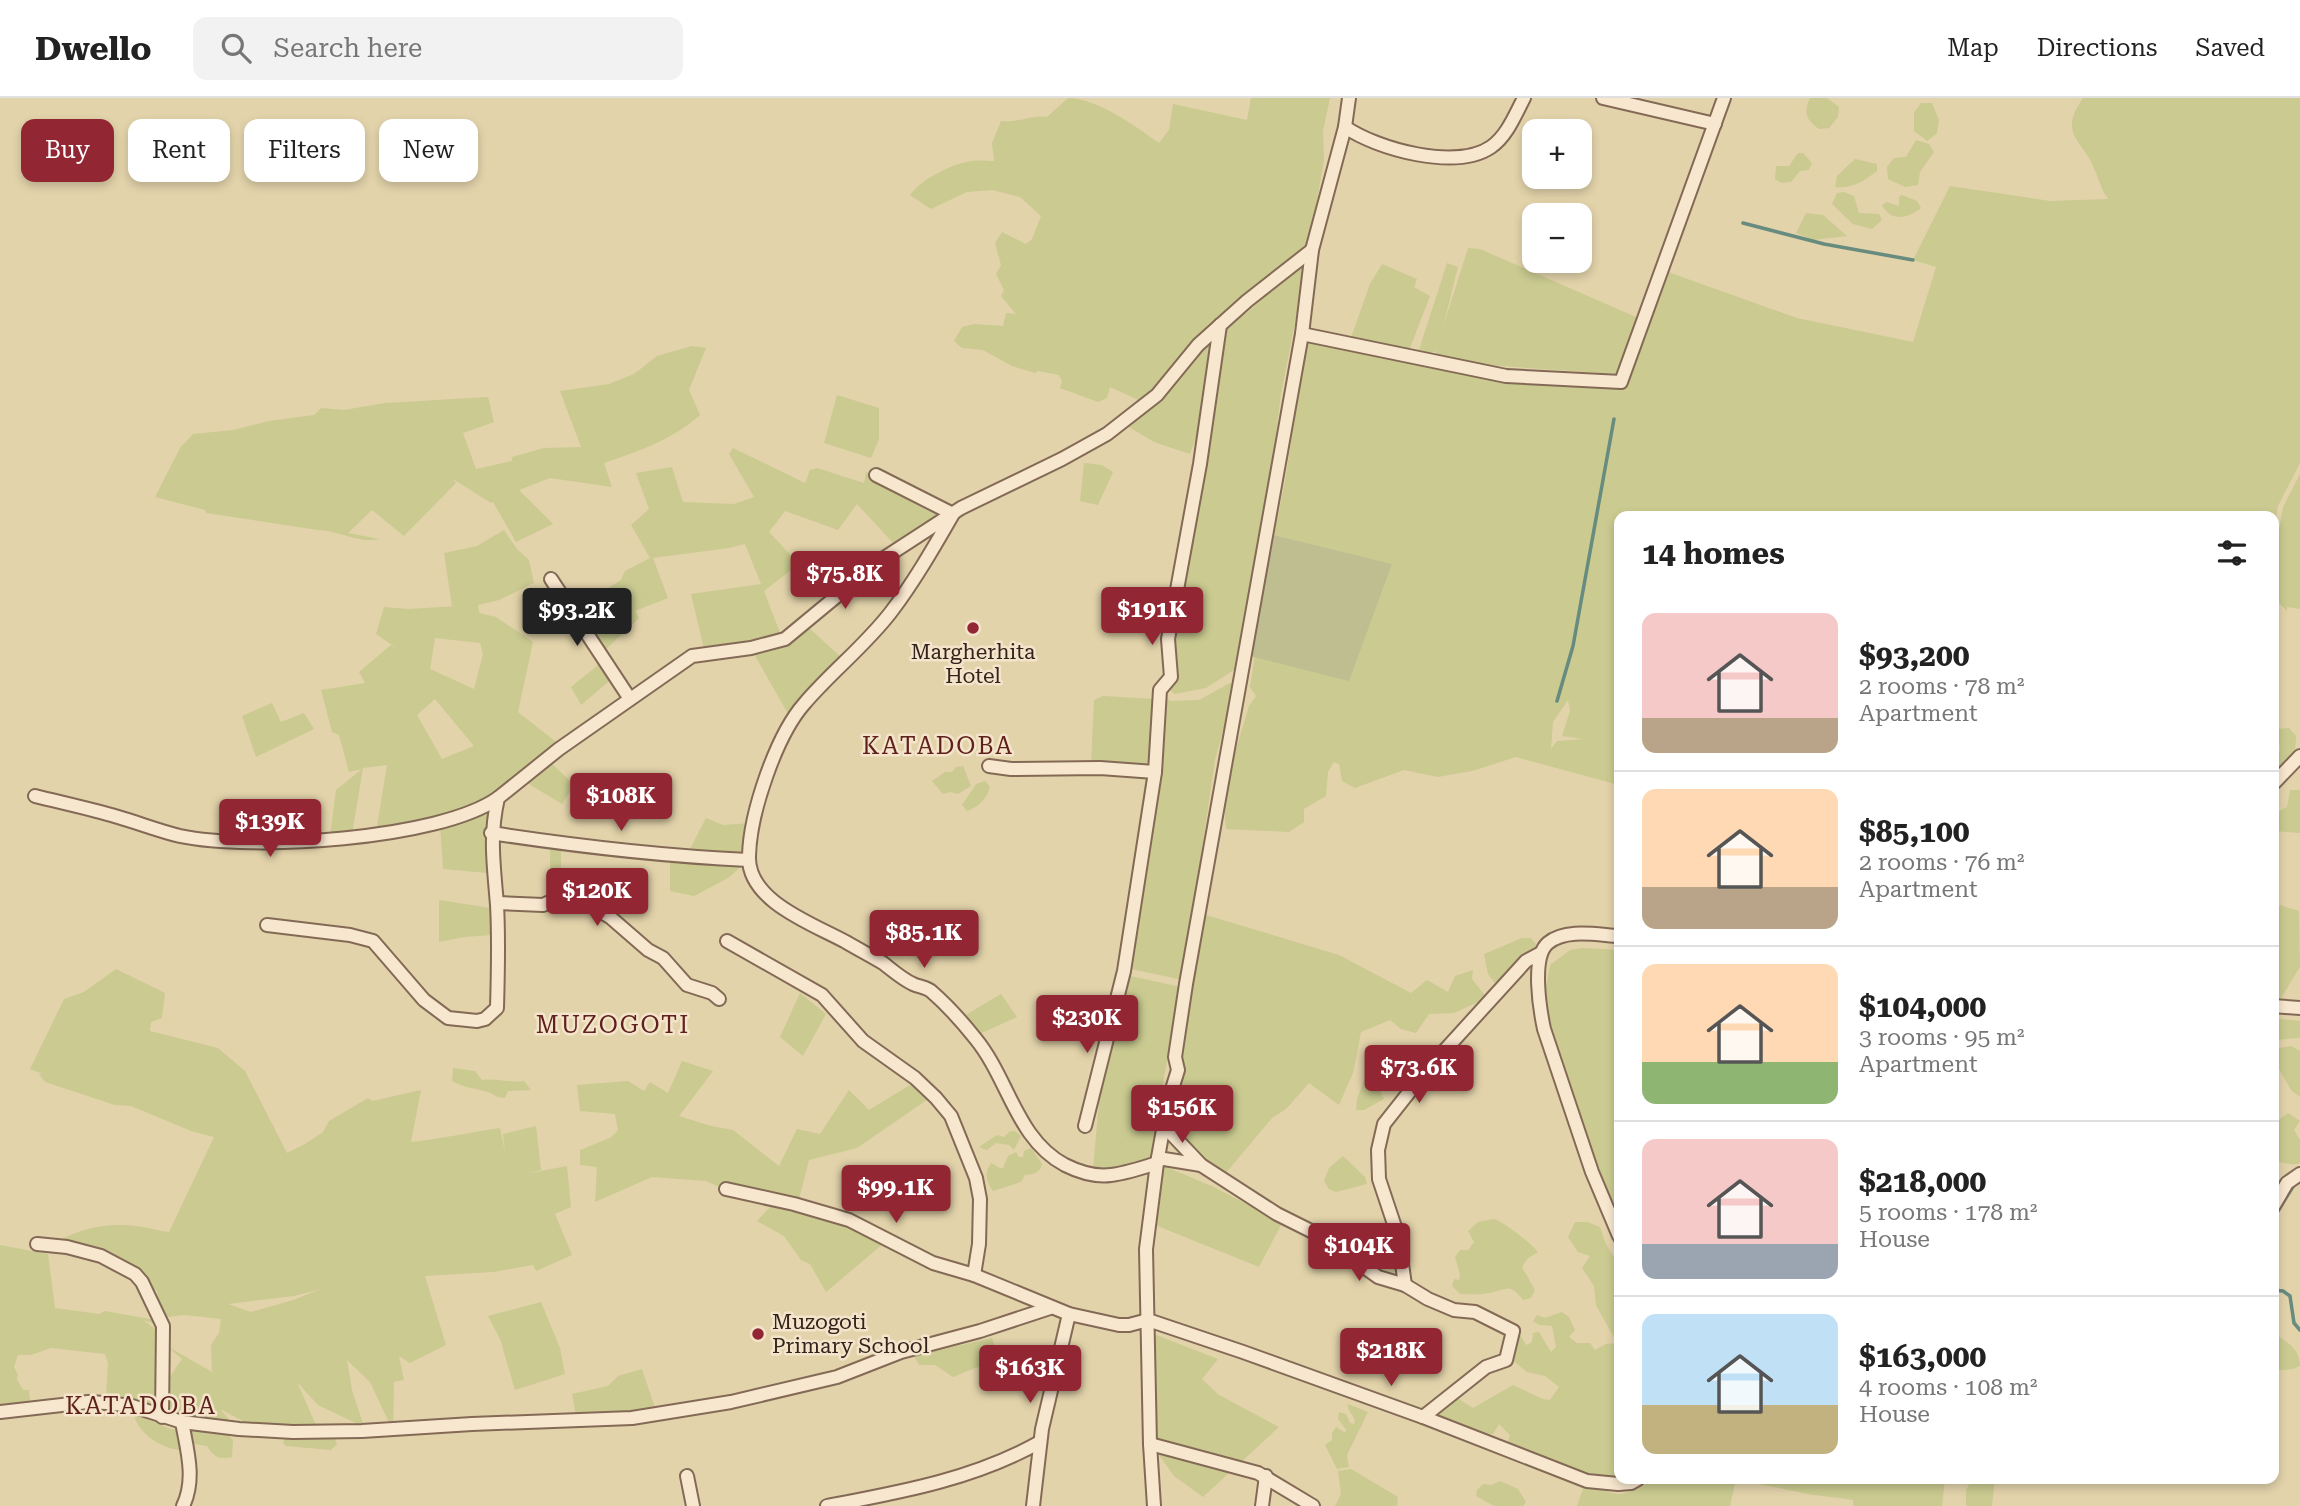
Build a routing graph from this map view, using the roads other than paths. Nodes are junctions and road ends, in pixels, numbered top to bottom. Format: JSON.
{"nodes":[{"id":1,"x":1349,"y":98,"type":"edge"},
{"id":2,"x":1524,"y":98,"type":"edge"},
{"id":3,"x":1603,"y":98,"type":"edge"},
{"id":4,"x":1724,"y":98,"type":"edge"},
{"id":5,"x":1714,"y":124,"type":"junction"},
{"id":6,"x":1345,"y":127,"type":"junction"},
{"id":7,"x":1311,"y":250,"type":"junction"},
{"id":8,"x":1220,"y":325,"type":"junction"},
{"id":9,"x":1302,"y":334,"type":"junction"},
{"id":10,"x":877,"y":475,"type":"dead end"},
{"id":11,"x":953,"y":514,"type":"junction"},
{"id":12,"x":551,"y":579,"type":"dead end"},
{"id":13,"x":630,"y":699,"type":"junction"},
{"id":14,"x":2300,"y":755,"type":"edge"},
{"id":15,"x":989,"y":766,"type":"dead end"},
{"id":16,"x":1155,"y":772,"type":"junction"},
{"id":17,"x":2279,"y":778,"type":"edge"},
{"id":18,"x":36,"y":796,"type":"dead end"},
{"id":19,"x":498,"y":798,"type":"junction"},
{"id":20,"x":462,"y":815,"type":"junction"},
{"id":21,"x":492,"y":827,"type":"junction"},
{"id":22,"x":748,"y":860,"type":"junction"},
{"id":23,"x":496,"y":903,"type":"junction"},
{"id":24,"x":267,"y":925,"type":"dead end"},
{"id":25,"x":1614,"y":936,"type":"edge"},
{"id":26,"x":727,"y":942,"type":"dead end"},
{"id":27,"x":1541,"y":953,"type":"junction"},
{"id":28,"x":719,"y":999,"type":"dead end"},
{"id":29,"x":2279,"y":1007,"type":"edge"},
{"id":30,"x":2300,"y":1009,"type":"edge"},
{"id":31,"x":1085,"y":1126,"type":"dead end"},
{"id":32,"x":1164,"y":1127,"type":"junction"},
{"id":33,"x":1158,"y":1160,"type":"junction"},
{"id":34,"x":1201,"y":1165,"type":"junction"},
{"id":35,"x":2300,"y":1174,"type":"edge"},
{"id":36,"x":726,"y":1189,"type":"dead end"},
{"id":37,"x":2279,"y":1197,"type":"edge"},
{"id":38,"x":1614,"y":1224,"type":"edge"},
{"id":39,"x":37,"y":1244,"type":"dead end"},
{"id":40,"x":974,"y":1275,"type":"junction"},
{"id":41,"x":1405,"y":1285,"type":"junction"},
{"id":42,"x":1050,"y":1308,"type":"junction"},
{"id":43,"x":1069,"y":1314,"type":"junction"},
{"id":44,"x":1148,"y":1320,"type":"junction"},
{"id":45,"x":0,"y":1412,"type":"edge"},
{"id":46,"x":1423,"y":1417,"type":"junction"},
{"id":47,"x":162,"y":1418,"type":"junction"},
{"id":48,"x":182,"y":1422,"type":"junction"},
{"id":49,"x":1040,"y":1442,"type":"junction"},
{"id":50,"x":1150,"y":1444,"type":"junction"},
{"id":51,"x":687,"y":1476,"type":"dead end"},
{"id":52,"x":1266,"y":1476,"type":"junction"},
{"id":53,"x":1614,"y":1484,"type":"edge"},
{"id":54,"x":183,"y":1506,"type":"edge"},
{"id":55,"x":693,"y":1506,"type":"edge"},
{"id":56,"x":827,"y":1506,"type":"edge"},
{"id":57,"x":1033,"y":1506,"type":"edge"},
{"id":58,"x":1154,"y":1506,"type":"edge"},
{"id":59,"x":1262,"y":1506,"type":"edge"},
{"id":60,"x":1313,"y":1506,"type":"edge"}],
"edges":[{"from":1,"to":6,"type":"street"},
{"from":2,"to":6,"type":"street"},
{"from":3,"to":5,"type":"street"},
{"from":4,"to":5,"type":"street"},
{"from":5,"to":9,"type":"street"},
{"from":6,"to":7,"type":"street"},
{"from":7,"to":8,"type":"street"},
{"from":7,"to":9,"type":"street"},
{"from":8,"to":11,"type":"street"},
{"from":8,"to":16,"type":"street"},
{"from":9,"to":32,"type":"street"},
{"from":10,"to":11,"type":"street"},
{"from":11,"to":13,"type":"street"},
{"from":11,"to":22,"type":"street"},
{"from":12,"to":13,"type":"street"},
{"from":13,"to":19,"type":"street"},
{"from":14,"to":17,"type":"street"},
{"from":15,"to":16,"type":"street"},
{"from":16,"to":31,"type":"street"},
{"from":18,"to":20,"type":"street"},
{"from":19,"to":20,"type":"street"},
{"from":19,"to":21,"type":"street"},
{"from":20,"to":21,"type":"street"},
{"from":21,"to":22,"type":"street"},
{"from":21,"to":23,"type":"street"},
{"from":22,"to":33,"type":"street"},
{"from":23,"to":24,"type":"street"},
{"from":23,"to":28,"type":"street"},
{"from":25,"to":27,"type":"street"},
{"from":26,"to":40,"type":"street"},
{"from":27,"to":38,"type":"street"},
{"from":27,"to":41,"type":"street"},
{"from":29,"to":30,"type":"street"},
{"from":32,"to":33,"type":"street"},
{"from":32,"to":34,"type":"street"},
{"from":33,"to":34,"type":"street"},
{"from":33,"to":44,"type":"street"},
{"from":34,"to":41,"type":"street"},
{"from":35,"to":37,"type":"street"},
{"from":36,"to":40,"type":"street"},
{"from":39,"to":47,"type":"street"},
{"from":40,"to":42,"type":"street"},
{"from":41,"to":46,"type":"street"},
{"from":42,"to":43,"type":"street"},
{"from":42,"to":48,"type":"street"},
{"from":43,"to":44,"type":"street"},
{"from":43,"to":49,"type":"street"},
{"from":44,"to":46,"type":"street"},
{"from":44,"to":50,"type":"street"},
{"from":45,"to":47,"type":"street"},
{"from":46,"to":53,"type":"street"},
{"from":47,"to":48,"type":"street"},
{"from":48,"to":54,"type":"street"},
{"from":49,"to":56,"type":"street"},
{"from":49,"to":57,"type":"street"},
{"from":50,"to":52,"type":"street"},
{"from":50,"to":58,"type":"street"},
{"from":51,"to":55,"type":"street"},
{"from":52,"to":59,"type":"street"},
{"from":52,"to":60,"type":"street"}]}
